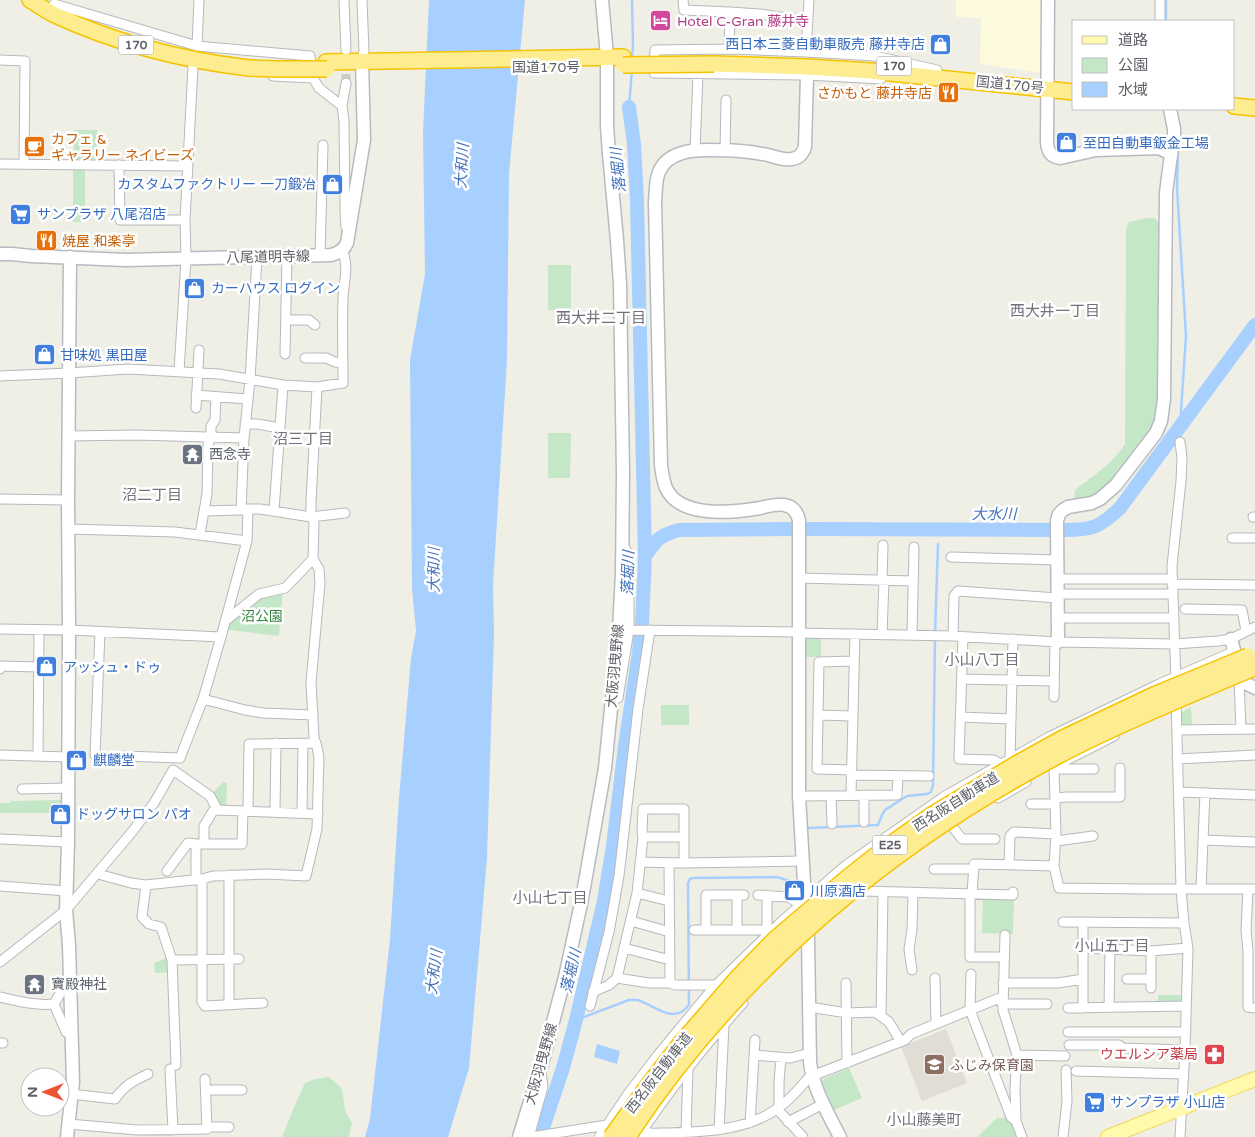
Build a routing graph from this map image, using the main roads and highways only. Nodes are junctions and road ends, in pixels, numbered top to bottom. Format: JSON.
{"nodes":[{"id":1,"x":30,"y":0,"type":"edge"},
{"id":2,"x":51,"y":6,"type":"edge"},
{"id":3,"x":714,"y":60,"type":"junction"},
{"id":4,"x":1072,"y":83,"type":"edge"},
{"id":5,"x":1047,"y":84,"type":"junction"},
{"id":6,"x":1072,"y":91,"type":"edge"},
{"id":7,"x":1235,"y":98,"type":"edge"},
{"id":8,"x":1255,"y":100,"type":"edge"},
{"id":9,"x":1235,"y":106,"type":"edge"},
{"id":10,"x":1255,"y":108,"type":"edge"},
{"id":11,"x":1246,"y":656,"type":"edge"},
{"id":12,"x":1255,"y":1079,"type":"edge"},
{"id":13,"x":609,"y":1131,"type":"edge"},
{"id":14,"x":636,"y":1136,"type":"edge"},
{"id":15,"x":1108,"y":1137,"type":"edge"}],
"edges":[{"from":1,"to":2,"type":"highway","name":"国道170号","number":"170"},
{"from":2,"to":3,"type":"highway","name":"国道170号","number":"170","bridge":true},
{"from":3,"to":5,"type":"highway","name":"国道170号","number":"170"},
{"from":3,"to":5,"type":"highway","name":"国道170号","number":"170"},
{"from":4,"to":5,"type":"highway","name":"国道170号","number":"170"},
{"from":5,"to":6,"type":"highway","name":"国道170号","number":"170"},
{"from":7,"to":8,"type":"highway"},
{"from":9,"to":10,"type":"highway"},
{"from":11,"to":13,"type":"highway","name":"西名阪自動車道","number":"E25","bridge":true},
{"from":11,"to":14,"type":"highway","name":"西名阪自動車道","number":"E25","bridge":true},
{"from":12,"to":15,"type":"main road"}]}
